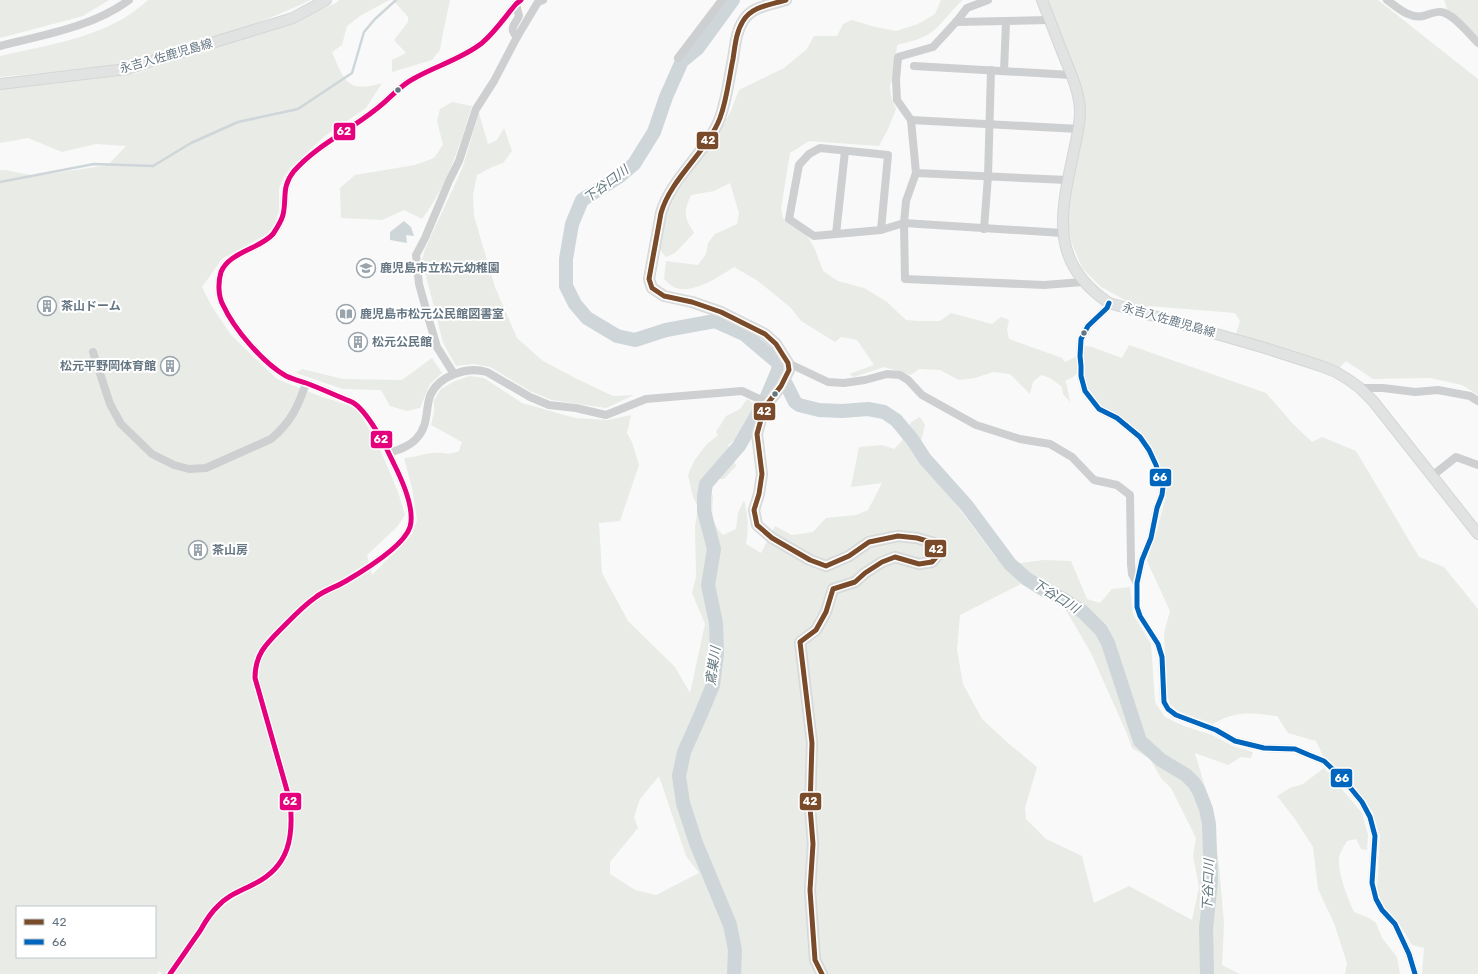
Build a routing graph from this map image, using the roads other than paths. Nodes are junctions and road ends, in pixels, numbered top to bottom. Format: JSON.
{"nodes":[{"id":1,"x":129,"y":0,"type":"edge"},
{"id":2,"x":326,"y":0,"type":"edge"},
{"id":3,"x":543,"y":0,"type":"edge"},
{"id":4,"x":722,"y":0,"type":"edge"},
{"id":5,"x":786,"y":0,"type":"edge"},
{"id":6,"x":988,"y":0,"type":"edge"},
{"id":7,"x":1042,"y":0,"type":"edge"},
{"id":8,"x":1387,"y":0,"type":"edge"},
{"id":9,"x":519,"y":2,"type":"edge"},
{"id":10,"x":1049,"y":20,"type":"junction"},
{"id":11,"x":956,"y":22,"type":"junction"},
{"id":12,"x":1006,"y":22,"type":"junction"},
{"id":13,"x":517,"y":37,"type":"junction"},
{"id":14,"x":1478,"y":43,"type":"edge"},
{"id":15,"x":0,"y":46,"type":"edge"},
{"id":16,"x":678,"y":58,"type":"dead end"},
{"id":17,"x":914,"y":66,"type":"dead end"},
{"id":18,"x":991,"y":70,"type":"junction"},
{"id":19,"x":1004,"y":71,"type":"junction"},
{"id":20,"x":1071,"y":74,"type":"junction"},
{"id":21,"x":0,"y":84,"type":"edge"},
{"id":22,"x":911,"y":120,"type":"junction"},
{"id":23,"x":990,"y":124,"type":"junction"},
{"id":24,"x":1079,"y":129,"type":"junction"},
{"id":25,"x":845,"y":151,"type":"junction"},
{"id":26,"x":916,"y":172,"type":"junction"},
{"id":27,"x":988,"y":176,"type":"junction"},
{"id":28,"x":1067,"y":180,"type":"junction"},
{"id":29,"x":904,"y":224,"type":"junction"},
{"id":30,"x":984,"y":229,"type":"junction"},
{"id":31,"x":881,"y":230,"type":"junction"},
{"id":32,"x":1063,"y":233,"type":"junction"},
{"id":33,"x":836,"y":234,"type":"junction"},
{"id":34,"x":1084,"y":282,"type":"junction"},
{"id":35,"x":1109,"y":303,"type":"junction"},
{"id":36,"x":93,"y":352,"type":"dead end"},
{"id":37,"x":789,"y":366,"type":"junction"},
{"id":38,"x":454,"y":374,"type":"junction"},
{"id":39,"x":306,"y":383,"type":"junction"},
{"id":40,"x":1360,"y":388,"type":"junction"},
{"id":41,"x":1478,"y":401,"type":"edge"},
{"id":42,"x":768,"y":403,"type":"junction"},
{"id":43,"x":389,"y":453,"type":"junction"},
{"id":44,"x":1478,"y":465,"type":"edge"},
{"id":45,"x":1432,"y":476,"type":"junction"},
{"id":46,"x":1478,"y":534,"type":"edge"},
{"id":47,"x":1137,"y":583,"type":"junction"},
{"id":48,"x":170,"y":974,"type":"edge"},
{"id":49,"x":822,"y":974,"type":"edge"},
{"id":50,"x":1415,"y":974,"type":"edge"}],
"edges":[{"from":1,"to":15,"type":"street"},
{"from":2,"to":21,"type":"main road","name":"永吉入佐鹿児島線"},
{"from":3,"to":13,"type":"street"},
{"from":4,"to":16,"type":"street"},
{"from":5,"to":37,"type":"main road"},
{"from":6,"to":11,"type":"street"},
{"from":7,"to":10,"type":"main road","name":"永吉入佐鹿児島線"},
{"from":8,"to":14,"type":"street"},
{"from":9,"to":13,"type":"street"},
{"from":9,"to":39,"type":"street"},
{"from":10,"to":12,"type":"street"},
{"from":10,"to":20,"type":"main road","name":"永吉入佐鹿児島線"},
{"from":11,"to":12,"type":"street"},
{"from":11,"to":22,"type":"street"},
{"from":12,"to":19,"type":"street"},
{"from":13,"to":38,"type":"street"},
{"from":17,"to":18,"type":"street"},
{"from":18,"to":19,"type":"street"},
{"from":18,"to":23,"type":"street"},
{"from":19,"to":20,"type":"street"},
{"from":20,"to":24,"type":"main road","name":"永吉入佐鹿児島線"},
{"from":22,"to":23,"type":"street"},
{"from":22,"to":26,"type":"street"},
{"from":23,"to":24,"type":"street"},
{"from":23,"to":27,"type":"street"},
{"from":24,"to":28,"type":"main road","name":"永吉入佐鹿児島線"},
{"from":25,"to":31,"type":"street"},
{"from":25,"to":33,"type":"street"},
{"from":25,"to":33,"type":"street"},
{"from":26,"to":27,"type":"street"},
{"from":26,"to":29,"type":"street"},
{"from":27,"to":28,"type":"street"},
{"from":27,"to":30,"type":"street"},
{"from":28,"to":32,"type":"main road","name":"永吉入佐鹿児島線"},
{"from":29,"to":30,"type":"street"},
{"from":29,"to":31,"type":"street"},
{"from":29,"to":34,"type":"street"},
{"from":30,"to":32,"type":"street"},
{"from":31,"to":33,"type":"street"},
{"from":32,"to":34,"type":"main road","name":"永吉入佐鹿児島線"},
{"from":34,"to":35,"type":"main road","name":"永吉入佐鹿児島線"},
{"from":35,"to":40,"type":"main road","name":"永吉入佐鹿児島線"},
{"from":35,"to":47,"type":"street"},
{"from":36,"to":39,"type":"street"},
{"from":37,"to":42,"type":"main road"},
{"from":37,"to":47,"type":"street"},
{"from":38,"to":42,"type":"street"},
{"from":38,"to":43,"type":"street"},
{"from":39,"to":43,"type":"street"},
{"from":40,"to":41,"type":"street"},
{"from":40,"to":45,"type":"main road","name":"永吉入佐鹿児島線"},
{"from":42,"to":49,"type":"main road"},
{"from":43,"to":48,"type":"street"},
{"from":44,"to":45,"type":"street"},
{"from":45,"to":46,"type":"main road","name":"永吉入佐鹿児島線"},
{"from":47,"to":50,"type":"street"}]}
